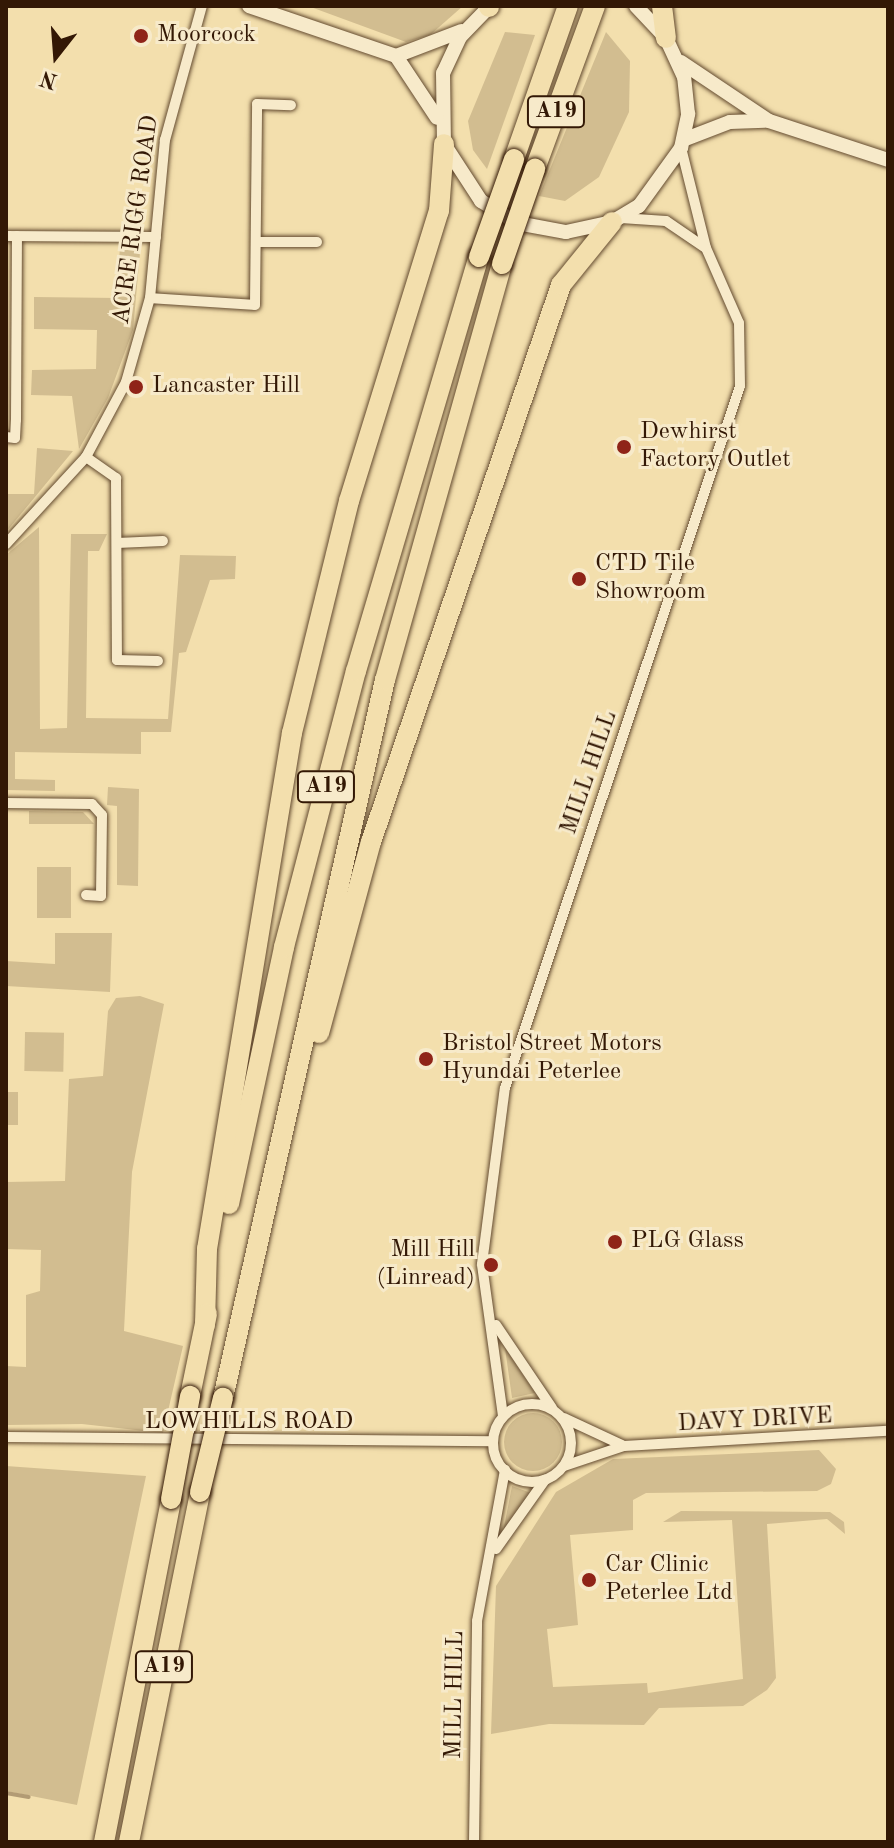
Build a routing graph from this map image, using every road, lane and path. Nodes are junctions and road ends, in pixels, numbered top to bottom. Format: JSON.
{"nodes":[{"id":1,"x":202,"y":6,"type":"edge"},
{"id":2,"x":249,"y":6,"type":"edge"},
{"id":3,"x":489,"y":6,"type":"edge"},
{"id":4,"x":568,"y":6,"type":"edge"},
{"id":5,"x":595,"y":6,"type":"edge"},
{"id":6,"x":636,"y":6,"type":"edge"},
{"id":7,"x":662,"y":6,"type":"edge"},
{"id":8,"x":468,"y":27,"type":"junction"},
{"id":9,"x":666,"y":38,"type":"junction"},
{"id":10,"x":396,"y":56,"type":"junction"},
{"id":11,"x":677,"y":57,"type":"junction"},
{"id":12,"x":291,"y":105,"type":"dead end"},
{"id":13,"x":439,"y":120,"type":"junction"},
{"id":14,"x":769,"y":121,"type":"junction"},
{"id":15,"x":444,"y":144,"type":"junction"},
{"id":16,"x":682,"y":144,"type":"junction"},
{"id":17,"x":888,"y":160,"type":"edge"},
{"id":18,"x":616,"y":220,"type":"junction"},
{"id":19,"x":11,"y":236,"type":"edge"},
{"id":20,"x":156,"y":237,"type":"junction"},
{"id":21,"x":256,"y":242,"type":"junction"},
{"id":22,"x":317,"y":242,"type":"dead end"},
{"id":23,"x":706,"y":248,"type":"junction"},
{"id":24,"x":150,"y":298,"type":"junction"},
{"id":25,"x":6,"y":437,"type":"edge"},
{"id":26,"x":86,"y":457,"type":"junction"},
{"id":27,"x":163,"y":541,"type":"dead end"},
{"id":28,"x":117,"y":543,"type":"junction"},
{"id":29,"x":6,"y":544,"type":"edge"},
{"id":30,"x":158,"y":661,"type":"dead end"},
{"id":31,"x":6,"y":803,"type":"edge"},
{"id":32,"x":86,"y":895,"type":"dead end"},
{"id":33,"x":278,"y":1168,"type":"junction"},
{"id":34,"x":493,"y":1320,"type":"junction"},
{"id":35,"x":205,"y":1325,"type":"junction"},
{"id":36,"x":553,"y":1409,"type":"junction"},
{"id":37,"x":503,"y":1416,"type":"junction"},
{"id":38,"x":563,"y":1418,"type":"junction"},
{"id":39,"x":888,"y":1431,"type":"edge"},
{"id":40,"x":6,"y":1437,"type":"edge"},
{"id":41,"x":493,"y":1441,"type":"junction"},
{"id":42,"x":624,"y":1446,"type":"junction"},
{"id":43,"x":564,"y":1466,"type":"junction"},
{"id":44,"x":505,"y":1470,"type":"junction"},
{"id":45,"x":545,"y":1480,"type":"junction"},
{"id":46,"x":495,"y":1551,"type":"junction"},
{"id":47,"x":104,"y":1842,"type":"edge"},
{"id":48,"x":129,"y":1842,"type":"edge"},
{"id":49,"x":474,"y":1842,"type":"edge"}],
"edges":[{"from":1,"to":20,"type":"street","name":"ACRE RIGG ROAD"},
{"from":2,"to":10,"type":"main road"},
{"from":3,"to":8,"type":"main road"},
{"from":4,"to":35,"type":"highway","number":"A19","bridge":true},
{"from":5,"to":33,"type":"highway","number":"A19","bridge":true},
{"from":6,"to":9,"type":"main road"},
{"from":7,"to":9,"type":"highway"},
{"from":8,"to":10,"type":"main road"},
{"from":8,"to":13,"type":"main road"},
{"from":9,"to":11,"type":"main road"},
{"from":10,"to":13,"type":"main road"},
{"from":11,"to":14,"type":"main road"},
{"from":11,"to":16,"type":"main road"},
{"from":12,"to":21,"type":"street"},
{"from":13,"to":15,"type":"main road"},
{"from":14,"to":16,"type":"main road"},
{"from":14,"to":17,"type":"main road"},
{"from":15,"to":18,"type":"main road"},
{"from":15,"to":35,"type":"highway"},
{"from":16,"to":18,"type":"main road"},
{"from":16,"to":23,"type":"street","name":"MILL HILL"},
{"from":18,"to":23,"type":"street","name":"MILL HILL"},
{"from":18,"to":33,"type":"highway"},
{"from":19,"to":20,"type":"street"},
{"from":19,"to":25,"type":"street"},
{"from":20,"to":24,"type":"street","name":"ACRE RIGG ROAD"},
{"from":21,"to":22,"type":"street"},
{"from":21,"to":24,"type":"street"},
{"from":23,"to":34,"type":"street","name":"MILL HILL"},
{"from":24,"to":26,"type":"street","name":"ACRE RIGG ROAD"},
{"from":26,"to":28,"type":"street"},
{"from":26,"to":29,"type":"street","name":"ACRE RIGG ROAD"},
{"from":27,"to":28,"type":"street"},
{"from":28,"to":30,"type":"street"},
{"from":31,"to":32,"type":"street"},
{"from":33,"to":48,"type":"highway","number":"A19","bridge":true},
{"from":34,"to":36,"type":"street","name":"MILL HILL"},
{"from":34,"to":37,"type":"street","name":"MILL HILL"},
{"from":35,"to":47,"type":"highway","number":"A19","bridge":true},
{"from":36,"to":37,"type":"street"},
{"from":36,"to":38,"type":"street"},
{"from":37,"to":41,"type":"street"},
{"from":38,"to":42,"type":"street","name":"DAVY DRIVE"},
{"from":38,"to":43,"type":"street"},
{"from":39,"to":42,"type":"street","name":"DAVY DRIVE"},
{"from":40,"to":41,"type":"street","name":"LOWHILLS ROAD"},
{"from":41,"to":44,"type":"street"},
{"from":42,"to":43,"type":"street","name":"DAVY DRIVE"},
{"from":43,"to":45,"type":"street"},
{"from":44,"to":45,"type":"street"},
{"from":44,"to":46,"type":"street","name":"MILL HILL"},
{"from":45,"to":46,"type":"street","name":"MILL HILL"},
{"from":46,"to":49,"type":"street","name":"MILL HILL"}]}
